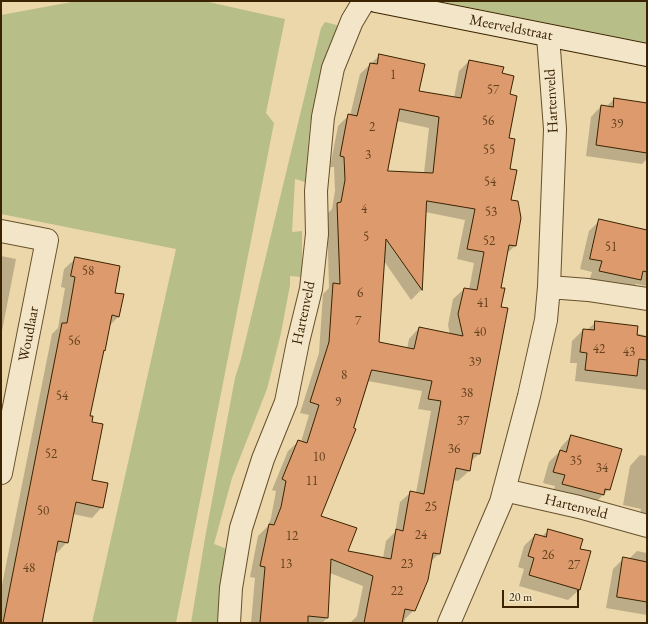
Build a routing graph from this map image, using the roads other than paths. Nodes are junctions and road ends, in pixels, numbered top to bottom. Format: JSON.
{"nodes":[{"id":1,"x":364,"y":1,"type":"edge"},
{"id":2,"x":376,"y":1,"type":"edge"},
{"id":3,"x":548,"y":36,"type":"junction"},
{"id":4,"x":647,"y":55,"type":"edge"},
{"id":5,"x":1,"y":231,"type":"edge"},
{"id":6,"x":549,"y":286,"type":"junction"},
{"id":7,"x":647,"y":299,"type":"edge"},
{"id":8,"x":1,"y":473,"type":"edge"},
{"id":9,"x":504,"y":490,"type":"junction"},
{"id":10,"x":647,"y":526,"type":"edge"},
{"id":11,"x":229,"y":623,"type":"edge"},
{"id":12,"x":449,"y":623,"type":"edge"}],
"edges":[{"from":1,"to":11,"type":"street","name":"Hartenveld"},
{"from":2,"to":3,"type":"street","name":"Meerveldstraat"},
{"from":3,"to":4,"type":"street","name":"Meerveldstraat"},
{"from":3,"to":6,"type":"street","name":"Hartenveld"},
{"from":5,"to":8,"type":"street","name":"Woudlaar"},
{"from":6,"to":7,"type":"street"},
{"from":6,"to":9,"type":"street","name":"Hartenveld"},
{"from":9,"to":10,"type":"street","name":"Hartenveld"},
{"from":9,"to":12,"type":"street","name":"Hartenveld"}]}
